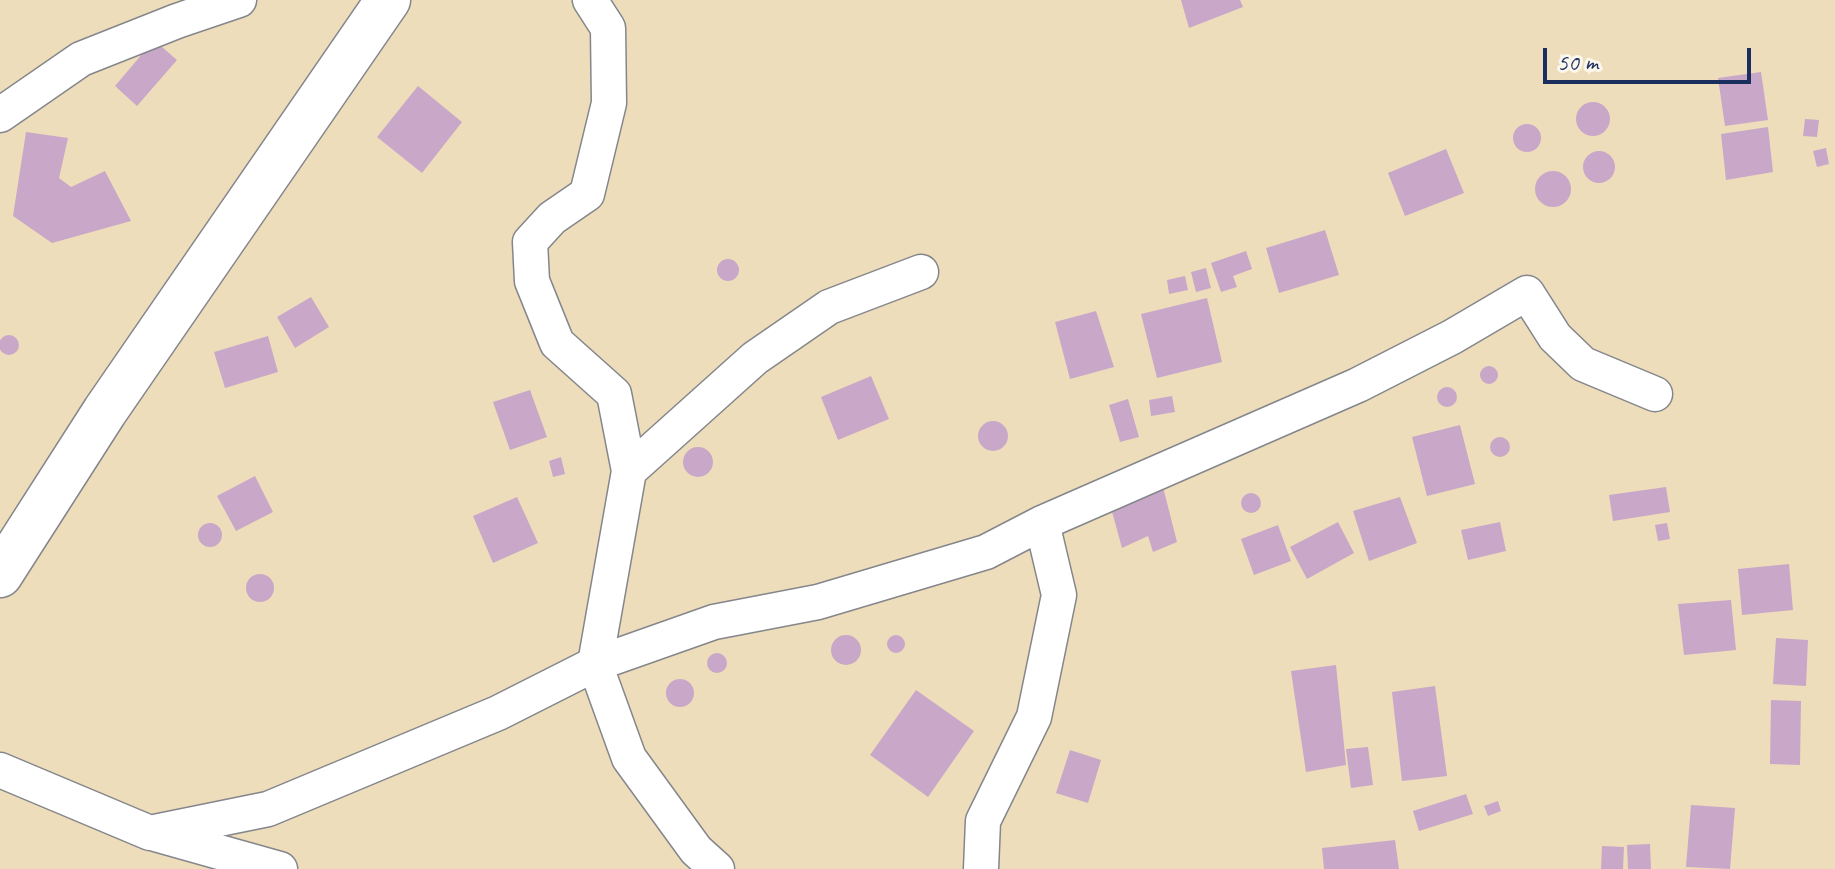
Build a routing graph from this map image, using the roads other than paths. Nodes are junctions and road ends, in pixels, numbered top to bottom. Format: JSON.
{"nodes":[{"id":1,"x":239,"y":0,"type":"edge"},
{"id":2,"x":388,"y":0,"type":"edge"},
{"id":3,"x":590,"y":0,"type":"edge"},
{"id":4,"x":0,"y":115,"type":"edge"},
{"id":5,"x":921,"y":272,"type":"dead end"},
{"id":6,"x":1655,"y":394,"type":"dead end"},
{"id":7,"x":629,"y":471,"type":"junction"},
{"id":8,"x":1042,"y":523,"type":"junction"},
{"id":9,"x":0,"y":575,"type":"edge"},
{"id":10,"x":595,"y":664,"type":"junction"},
{"id":11,"x":0,"y":770,"type":"edge"},
{"id":12,"x":150,"y":833,"type":"junction"},
{"id":13,"x":704,"y":863,"type":"edge"},
{"id":14,"x":280,"y":869,"type":"edge"},
{"id":15,"x":981,"y":869,"type":"edge"}],
"edges":[{"from":1,"to":4,"type":"street"},
{"from":2,"to":9,"type":"street"},
{"from":3,"to":7,"type":"street"},
{"from":5,"to":7,"type":"street"},
{"from":6,"to":8,"type":"street"},
{"from":7,"to":10,"type":"street"},
{"from":8,"to":10,"type":"street"},
{"from":8,"to":15,"type":"street"},
{"from":10,"to":12,"type":"street"},
{"from":10,"to":13,"type":"street"},
{"from":11,"to":12,"type":"street"},
{"from":12,"to":14,"type":"street"}]}
